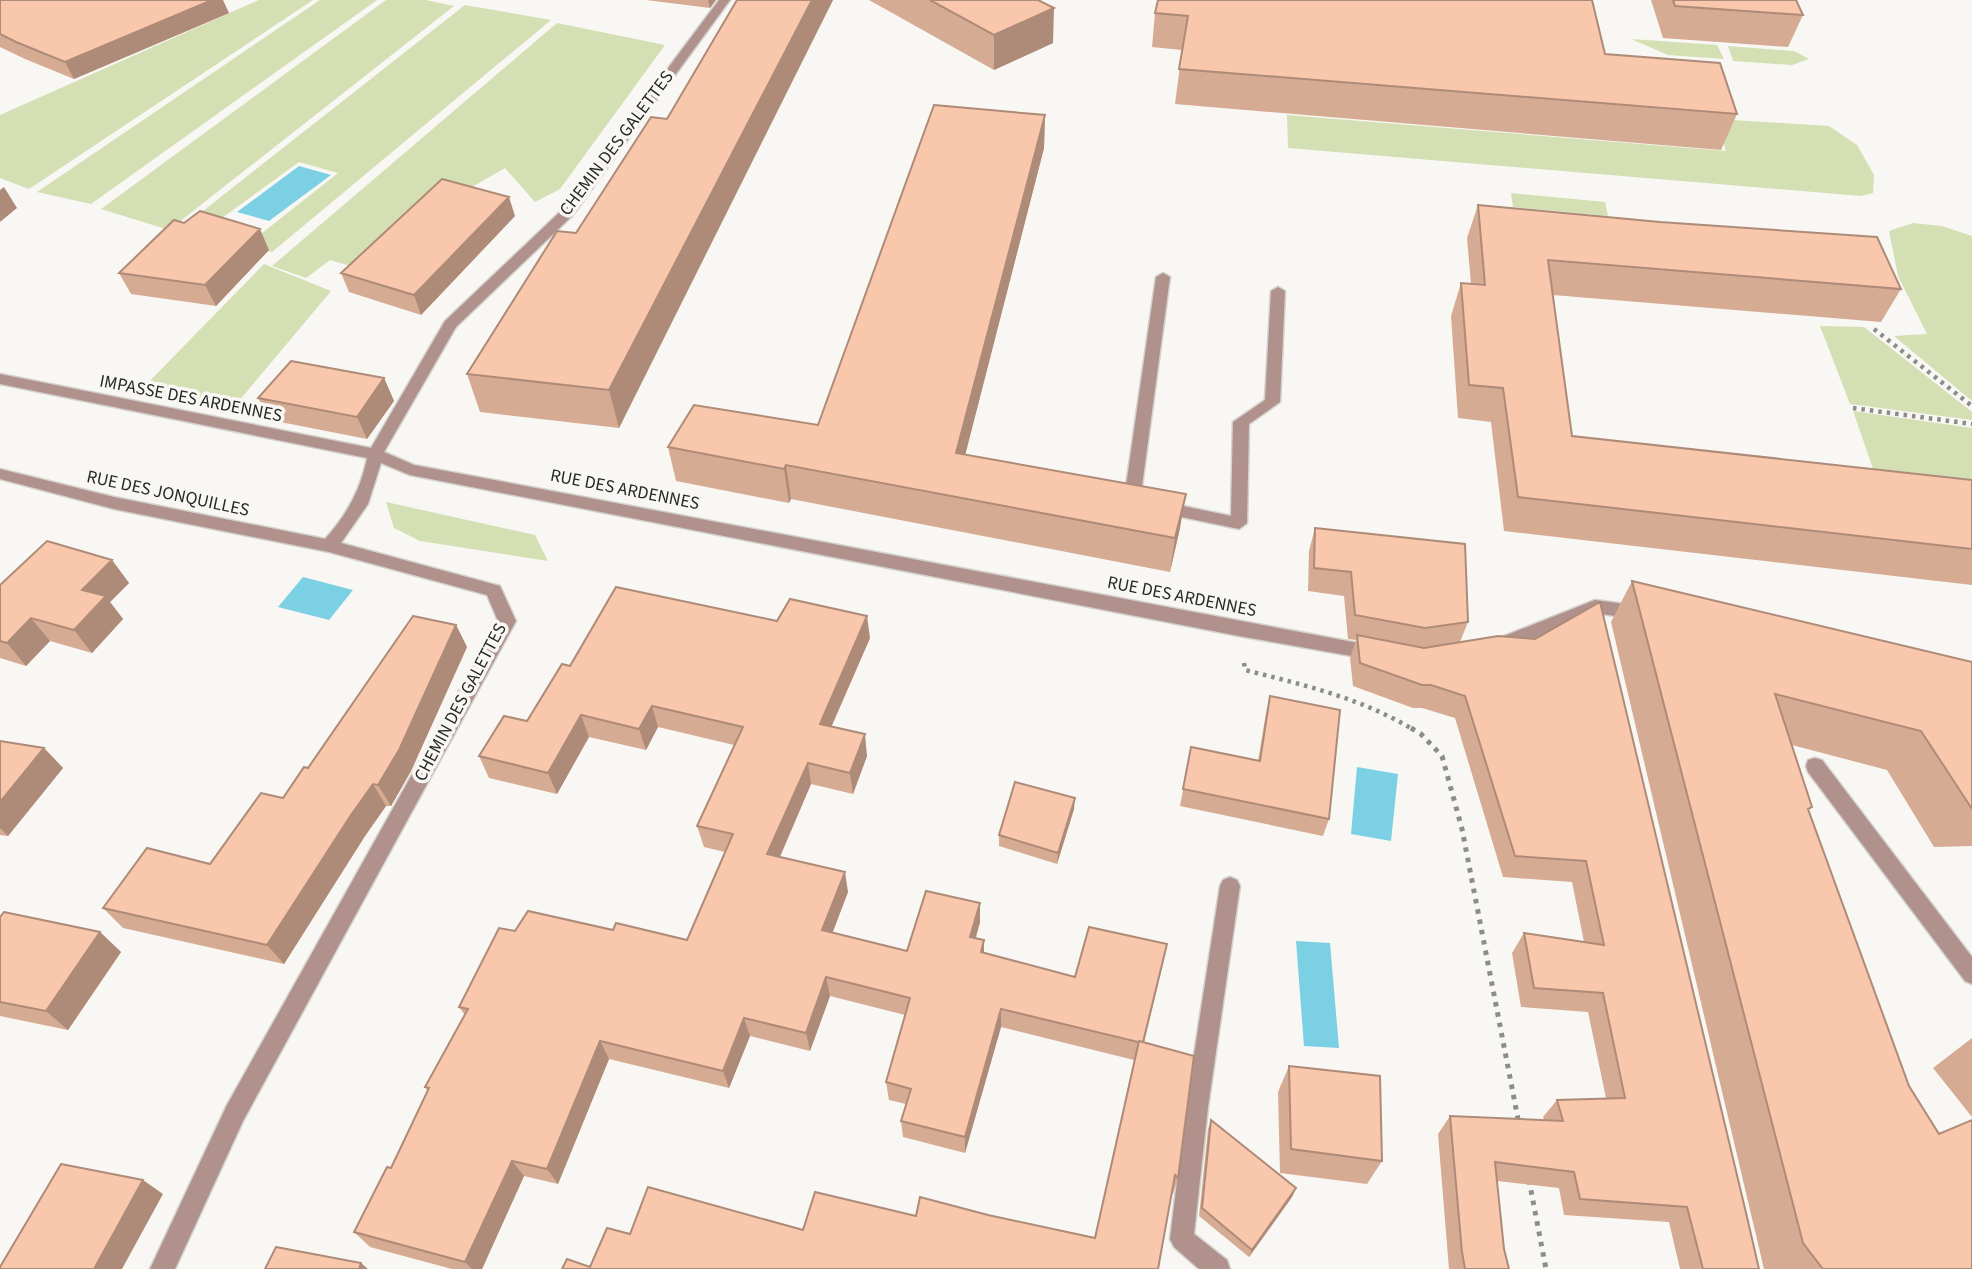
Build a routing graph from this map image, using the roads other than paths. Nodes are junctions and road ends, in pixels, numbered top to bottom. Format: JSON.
{"nodes":[{"id":1,"x":725,"y":0,"type":"edge"},
{"id":2,"x":1163,"y":277,"type":"dead end"},
{"id":3,"x":1278,"y":291,"type":"dead end"},
{"id":4,"x":0,"y":379,"type":"edge"},
{"id":5,"x":375,"y":454,"type":"junction"},
{"id":6,"x":0,"y":474,"type":"edge"},
{"id":7,"x":1107,"y":494,"type":"edge"},
{"id":8,"x":1132,"y":501,"type":"junction"},
{"id":9,"x":329,"y":546,"type":"junction"},
{"id":10,"x":1595,"y":606,"type":"junction"},
{"id":11,"x":1660,"y":616,"type":"edge"},
{"id":12,"x":1601,"y":633,"type":"edge"},
{"id":13,"x":1485,"y":651,"type":"edge"},
{"id":14,"x":1390,"y":656,"type":"edge"},
{"id":15,"x":1815,"y":766,"type":"dead end"},
{"id":16,"x":1230,"y":886,"type":"dead end"},
{"id":17,"x":1972,"y":974,"type":"edge"},
{"id":18,"x":162,"y":1269,"type":"edge"},
{"id":19,"x":1218,"y":1269,"type":"edge"}],
"edges":[{"from":1,"to":5,"type":"street","name":"CHEMIN DES GALETTES"},
{"from":2,"to":8,"type":"street"},
{"from":3,"to":8,"type":"street"},
{"from":4,"to":5,"type":"street","name":"IMPASSE DES ARDENNES"},
{"from":5,"to":9,"type":"street","name":"CHEMIN DES GALETTES"},
{"from":5,"to":14,"type":"street","name":"RUE DES ARDENNES"},
{"from":6,"to":9,"type":"street","name":"RUE DES JONQUILLES"},
{"from":7,"to":8,"type":"street"},
{"from":9,"to":18,"type":"street","name":"CHEMIN DES GALETTES"},
{"from":10,"to":11,"type":"street"},
{"from":10,"to":12,"type":"street"},
{"from":10,"to":13,"type":"street"},
{"from":15,"to":17,"type":"street"},
{"from":16,"to":19,"type":"street"}]}
